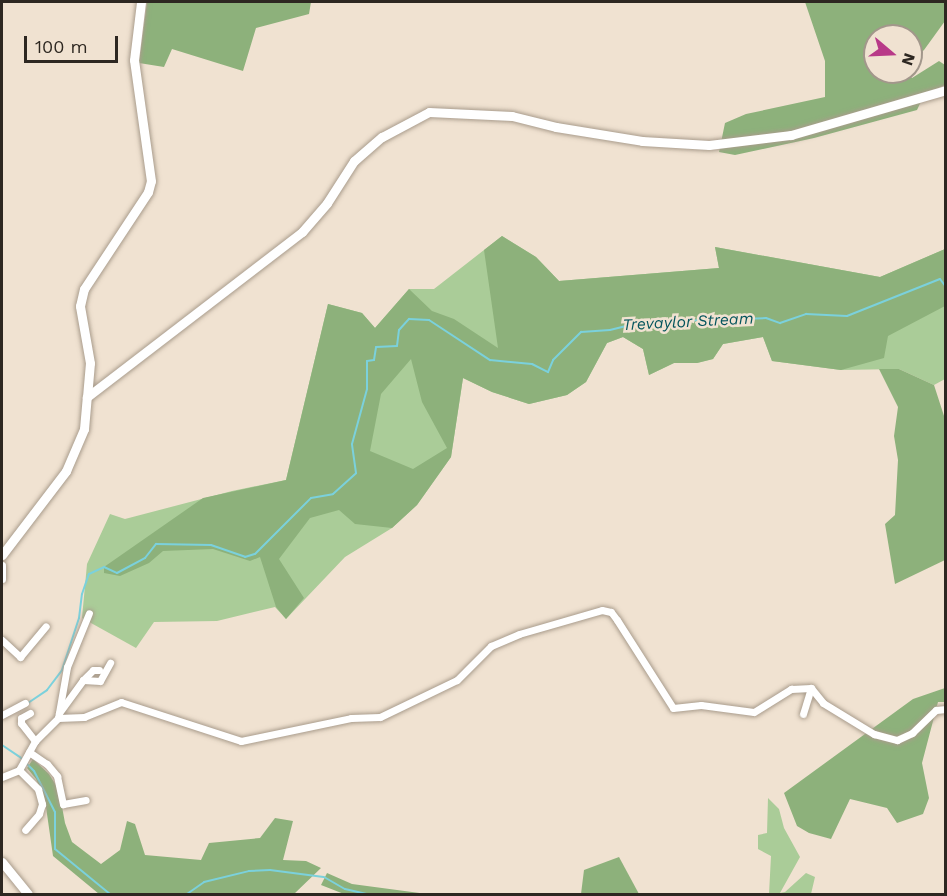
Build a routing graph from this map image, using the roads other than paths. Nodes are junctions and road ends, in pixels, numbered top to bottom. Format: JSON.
{"nodes":[{"id":1,"x":141,"y":2,"type":"edge"},
{"id":2,"x":945,"y":90,"type":"edge"},
{"id":3,"x":87,"y":397,"type":"junction"},
{"id":4,"x":2,"y":555,"type":"edge"},
{"id":5,"x":2,"y":565,"type":"edge"},
{"id":6,"x":2,"y":579,"type":"edge"},
{"id":7,"x":88,"y":613,"type":"dead end"},
{"id":8,"x":46,"y":626,"type":"dead end"},
{"id":9,"x":2,"y":640,"type":"edge"},
{"id":10,"x":110,"y":663,"type":"dead end"},
{"id":11,"x":99,"y":670,"type":"dead end"},
{"id":12,"x":83,"y":680,"type":"junction"},
{"id":13,"x":811,"y":688,"type":"junction"},
{"id":14,"x":25,"y":704,"type":"dead end"},
{"id":15,"x":945,"y":710,"type":"edge"},
{"id":16,"x":30,"y":713,"type":"dead end"},
{"id":17,"x":802,"y":714,"type":"dead end"},
{"id":18,"x":2,"y":715,"type":"edge"},
{"id":19,"x":58,"y":715,"type":"junction"},
{"id":20,"x":34,"y":741,"type":"junction"},
{"id":21,"x":27,"y":755,"type":"junction"},
{"id":22,"x":20,"y":768,"type":"junction"},
{"id":23,"x":2,"y":777,"type":"edge"},
{"id":24,"x":86,"y":800,"type":"dead end"},
{"id":25,"x":25,"y":830,"type":"dead end"},
{"id":26,"x":2,"y":862,"type":"edge"},
{"id":27,"x":28,"y":894,"type":"edge"}],
"edges":[{"from":1,"to":3,"type":"street"},
{"from":2,"to":3,"type":"street"},
{"from":3,"to":4,"type":"street"},
{"from":5,"to":6,"type":"street"},
{"from":7,"to":19,"type":"street"},
{"from":8,"to":9,"type":"street"},
{"from":10,"to":12,"type":"street"},
{"from":11,"to":12,"type":"street"},
{"from":12,"to":19,"type":"street"},
{"from":13,"to":15,"type":"street"},
{"from":13,"to":17,"type":"street"},
{"from":13,"to":19,"type":"street"},
{"from":14,"to":18,"type":"street"},
{"from":16,"to":20,"type":"street"},
{"from":19,"to":20,"type":"street"},
{"from":20,"to":21,"type":"street"},
{"from":21,"to":22,"type":"street"},
{"from":21,"to":24,"type":"street"},
{"from":22,"to":23,"type":"street"},
{"from":22,"to":25,"type":"street"},
{"from":26,"to":27,"type":"street"}]}
